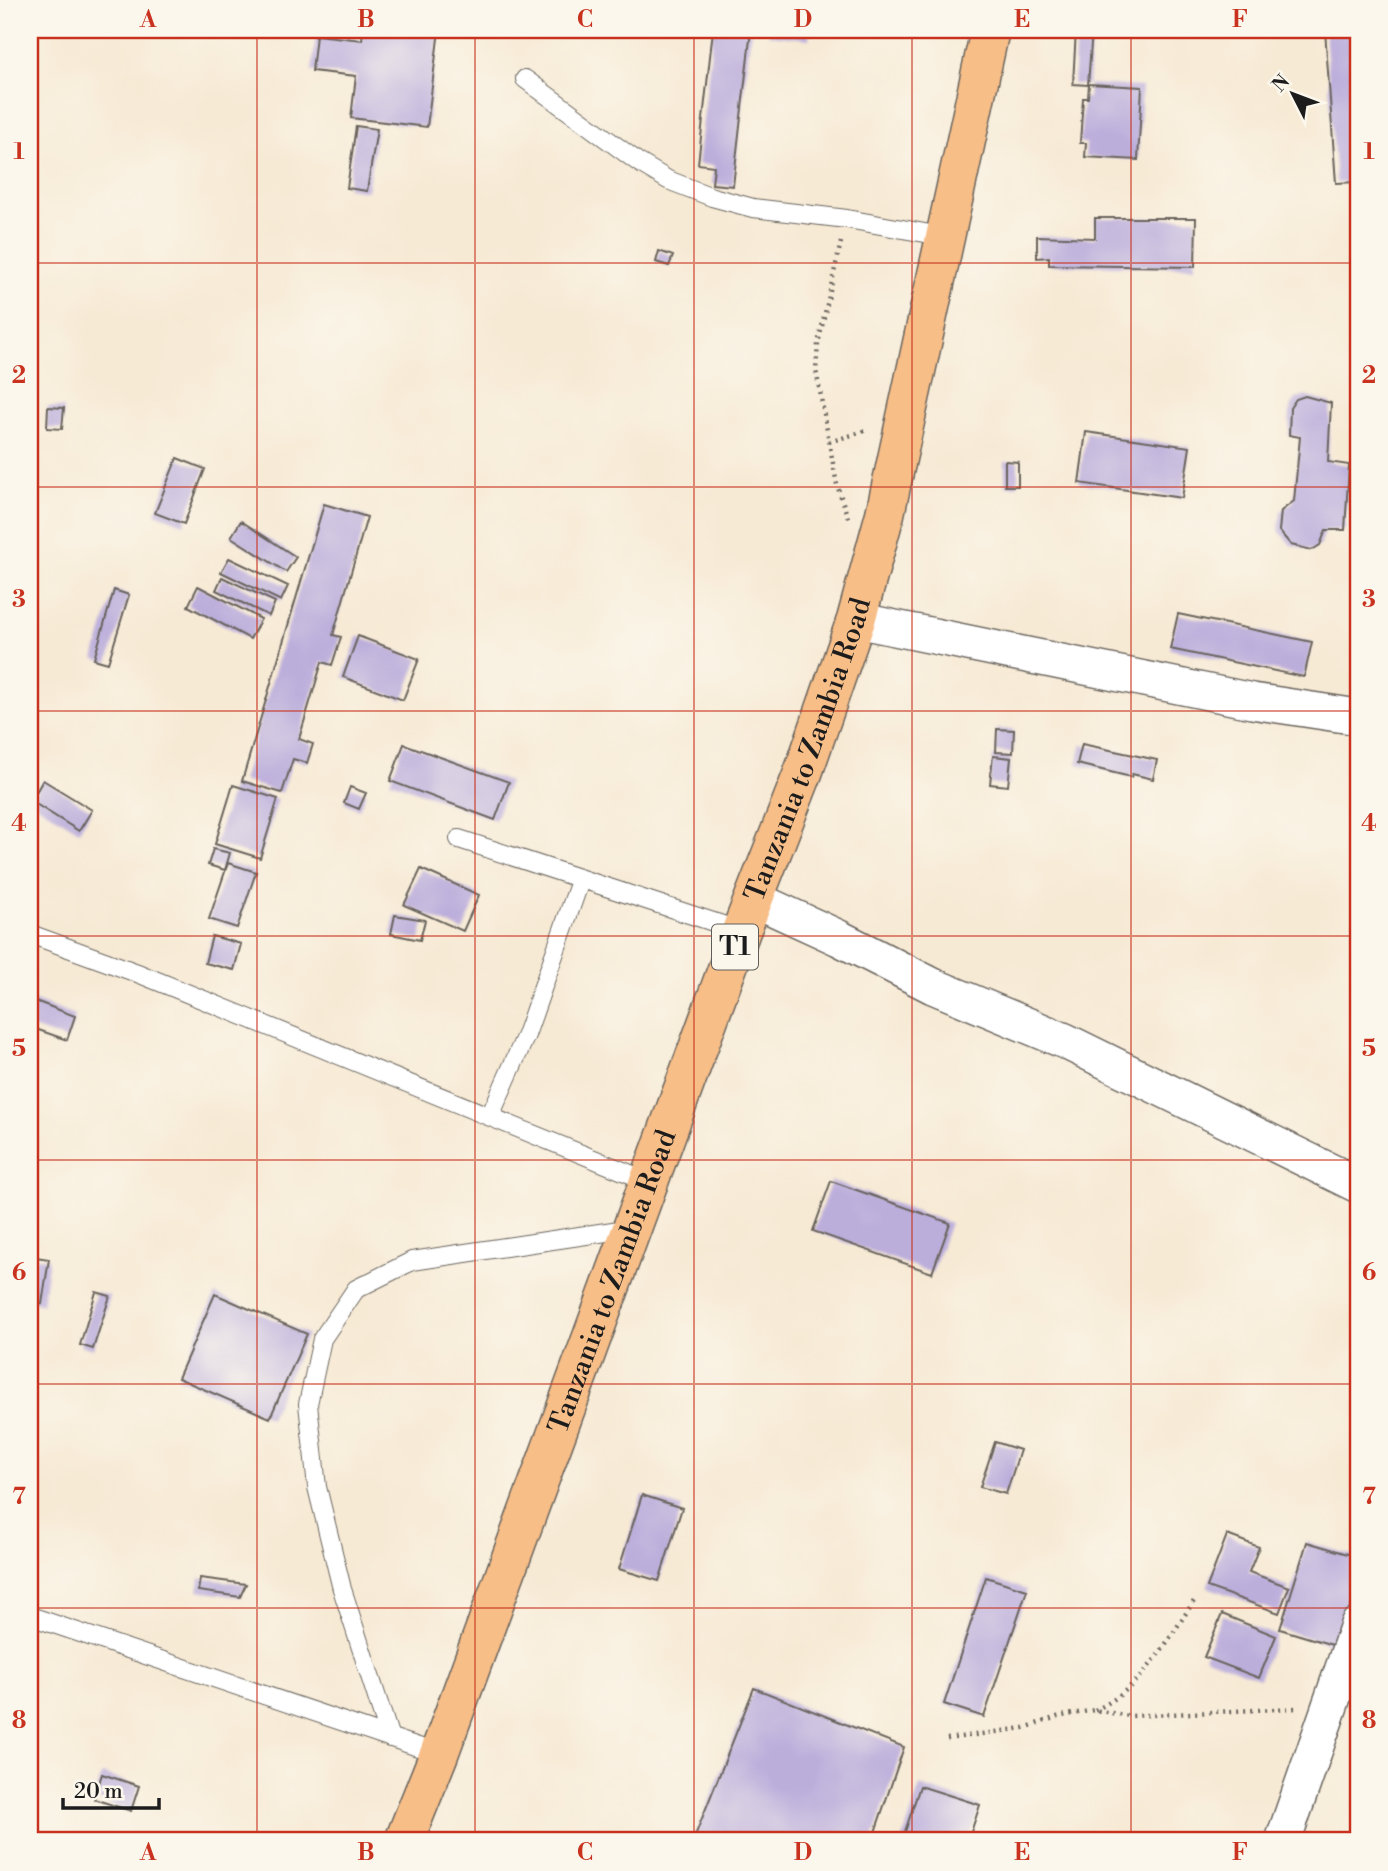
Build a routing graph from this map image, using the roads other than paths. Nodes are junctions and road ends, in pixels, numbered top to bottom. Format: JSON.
{"nodes":[{"id":1,"x":990,"y":30,"type":"edge"},
{"id":2,"x":525,"y":79,"type":"dead end"},
{"id":3,"x":947,"y":237,"type":"junction"},
{"id":4,"x":856,"y":620,"type":"junction"},
{"id":5,"x":1358,"y":717,"type":"edge"},
{"id":6,"x":459,"y":839,"type":"dead end"},
{"id":7,"x":580,"y":880,"type":"junction"},
{"id":8,"x":748,"y":915,"type":"junction"},
{"id":9,"x":30,"y":934,"type":"edge"},
{"id":10,"x":490,"y":1116,"type":"junction"},
{"id":11,"x":650,"y":1182,"type":"junction"},
{"id":12,"x":1358,"y":1185,"type":"edge"},
{"id":13,"x":633,"y":1228,"type":"junction"},
{"id":14,"x":30,"y":1616,"type":"edge"},
{"id":15,"x":1358,"y":1625,"type":"edge"},
{"id":16,"x":390,"y":1738,"type":"junction"},
{"id":17,"x":439,"y":1754,"type":"junction"},
{"id":18,"x":404,"y":1841,"type":"edge"},
{"id":19,"x":1283,"y":1841,"type":"edge"}],
"edges":[{"from":1,"to":3,"type":"highway","name":"Tanzania to Zambia Road","number":"T1"},
{"from":2,"to":3,"type":"lane"},
{"from":3,"to":4,"type":"highway","name":"Tanzania to Zambia Road","number":"T1"},
{"from":4,"to":5,"type":"street"},
{"from":4,"to":8,"type":"highway","name":"Tanzania to Zambia Road","number":"T1"},
{"from":6,"to":7,"type":"lane"},
{"from":7,"to":8,"type":"lane"},
{"from":7,"to":10,"type":"lane"},
{"from":8,"to":11,"type":"highway","name":"Tanzania to Zambia Road","number":"T1"},
{"from":8,"to":12,"type":"street"},
{"from":9,"to":10,"type":"lane"},
{"from":10,"to":11,"type":"lane"},
{"from":11,"to":13,"type":"highway","name":"Tanzania to Zambia Road","number":"T1"},
{"from":13,"to":16,"type":"lane"},
{"from":13,"to":17,"type":"highway","name":"Tanzania to Zambia Road","number":"T1"},
{"from":14,"to":16,"type":"lane"},
{"from":15,"to":19,"type":"street"},
{"from":16,"to":17,"type":"lane"},
{"from":17,"to":18,"type":"highway","name":"Tanzania to Zambia Road","number":"T1"}]}
